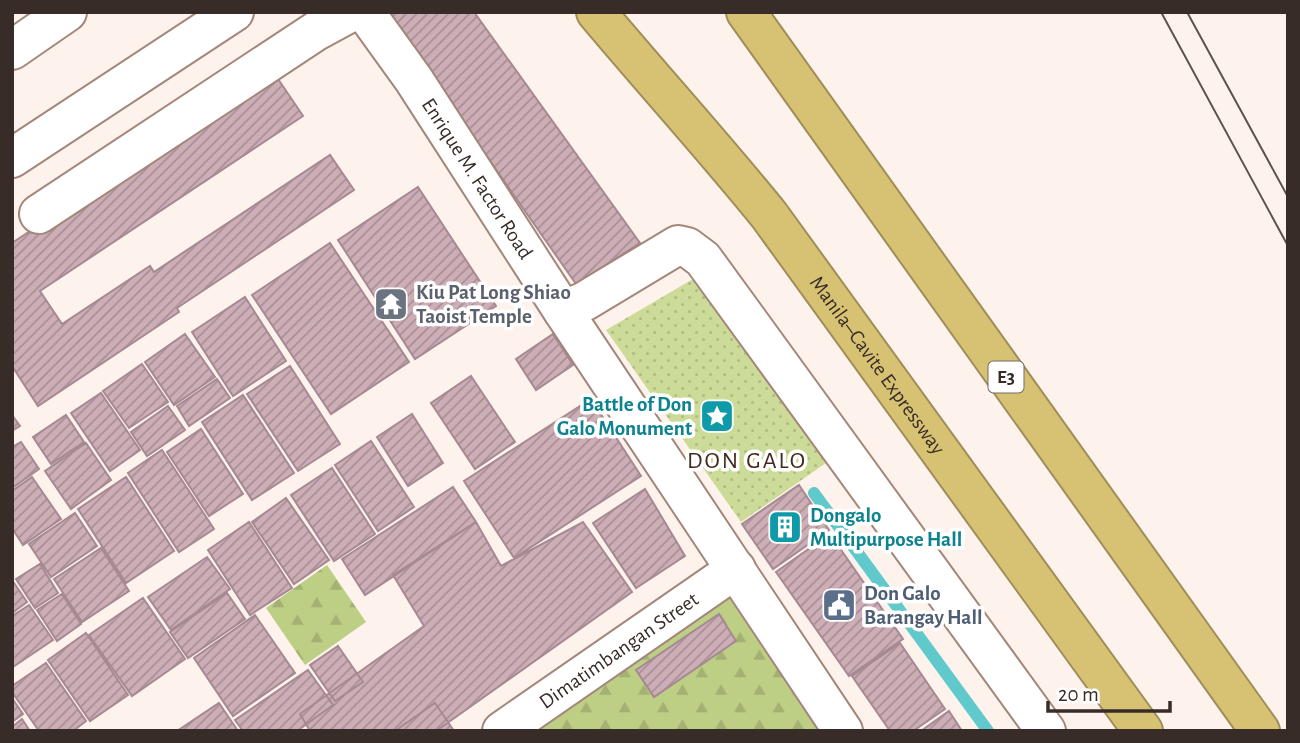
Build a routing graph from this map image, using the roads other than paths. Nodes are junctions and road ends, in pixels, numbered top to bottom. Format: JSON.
{"nodes":[{"id":1,"x":67,"y":12,"type":"edge"},
{"id":2,"x":234,"y":12,"type":"edge"},
{"id":3,"x":351,"y":12,"type":"edge"},
{"id":4,"x":365,"y":12,"type":"edge"},
{"id":5,"x":596,"y":12,"type":"edge"},
{"id":6,"x":750,"y":17,"type":"edge"},
{"id":7,"x":12,"y":50,"type":"edge"},
{"id":8,"x":12,"y":158,"type":"edge"},
{"id":9,"x":38,"y":214,"type":"dead end"},
{"id":10,"x":563,"y":311,"type":"junction"},
{"id":11,"x":736,"y":569,"type":"junction"},
{"id":12,"x":502,"y":731,"type":"edge"},
{"id":13,"x":843,"y":731,"type":"edge"},
{"id":14,"x":1046,"y":731,"type":"edge"},
{"id":15,"x":1143,"y":731,"type":"edge"},
{"id":16,"x":1261,"y":731,"type":"edge"}],
"edges":[{"from":1,"to":7,"type":"street"},
{"from":2,"to":8,"type":"street"},
{"from":3,"to":9,"type":"street"},
{"from":4,"to":10,"type":"street","name":"Enrique M. Factor Road"},
{"from":5,"to":15,"type":"highway","name":"Manila–Cavite Expressway"},
{"from":6,"to":16,"type":"highway","number":"E3"},
{"from":10,"to":11,"type":"street","name":"Enrique M. Factor Road"},
{"from":10,"to":14,"type":"street"},
{"from":11,"to":12,"type":"street","name":"Dimatimbangan Street"},
{"from":11,"to":13,"type":"street","name":"Enrique M. Factor Road"}]}
